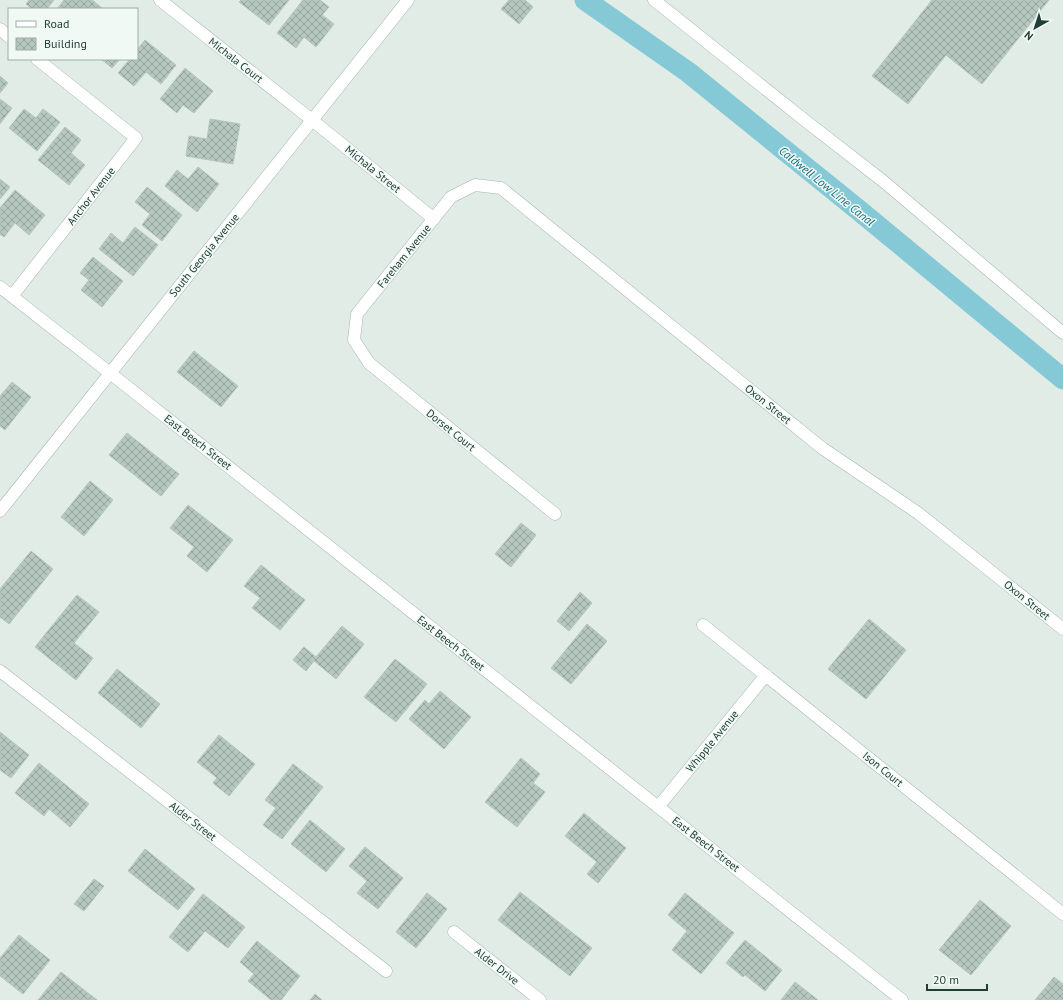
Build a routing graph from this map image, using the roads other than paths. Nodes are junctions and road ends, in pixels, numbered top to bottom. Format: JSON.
{"nodes":[{"id":1,"x":160,"y":0,"type":"edge"},
{"id":2,"x":408,"y":0,"type":"edge"},
{"id":3,"x":654,"y":0,"type":"edge"},
{"id":4,"x":0,"y":30,"type":"edge"},
{"id":5,"x":8,"y":36,"type":"edge"},
{"id":6,"x":38,"y":60,"type":"edge"},
{"id":7,"x":312,"y":120,"type":"junction"},
{"id":8,"x":475,"y":185,"type":"joint"},
{"id":9,"x":434,"y":219,"type":"junction"},
{"id":10,"x":0,"y":287,"type":"edge"},
{"id":11,"x":12,"y":296,"type":"junction"},
{"id":12,"x":1063,"y":333,"type":"edge"},
{"id":13,"x":354,"y":340,"type":"joint"},
{"id":14,"x":110,"y":373,"type":"junction"},
{"id":15,"x":0,"y":511,"type":"edge"},
{"id":16,"x":555,"y":514,"type":"dead end"},
{"id":17,"x":703,"y":625,"type":"dead end"},
{"id":18,"x":1063,"y":629,"type":"edge"},
{"id":19,"x":0,"y":672,"type":"edge"},
{"id":20,"x":766,"y":675,"type":"junction"},
{"id":21,"x":658,"y":807,"type":"junction"},
{"id":22,"x":1063,"y":914,"type":"edge"},
{"id":23,"x":454,"y":932,"type":"dead end"},
{"id":24,"x":386,"y":972,"type":"dead end"},
{"id":25,"x":540,"y":1000,"type":"edge"},
{"id":26,"x":902,"y":1000,"type":"edge"}],
"edges":[{"from":1,"to":7,"type":"street","name":"Michala Court"},
{"from":2,"to":7,"type":"street","name":"South Georgia Avenue"},
{"from":3,"to":12,"type":"street"},
{"from":4,"to":5,"type":"street"},
{"from":6,"to":11,"type":"street","name":"Anchor Avenue"},
{"from":7,"to":9,"type":"street","name":"Michala Street"},
{"from":7,"to":14,"type":"street","name":"South Georgia Avenue"},
{"from":8,"to":9,"type":"street","name":"Fareham Avenue"},
{"from":8,"to":18,"type":"street","name":"Oxon Street"},
{"from":9,"to":13,"type":"street","name":"Fareham Avenue"},
{"from":10,"to":11,"type":"street","name":"East Beech Street"},
{"from":11,"to":14,"type":"street","name":"East Beech Street"},
{"from":13,"to":16,"type":"street","name":"Dorset Court"},
{"from":14,"to":15,"type":"street","name":"South Georgia Avenue"},
{"from":14,"to":21,"type":"street","name":"East Beech Street"},
{"from":17,"to":20,"type":"street","name":"Ison Court"},
{"from":19,"to":24,"type":"street","name":"Alder Street"},
{"from":20,"to":21,"type":"street","name":"Whipple Avenue"},
{"from":20,"to":22,"type":"street","name":"Ison Court"},
{"from":21,"to":26,"type":"street","name":"East Beech Street"},
{"from":23,"to":25,"type":"street","name":"Alder Drive"}]}
